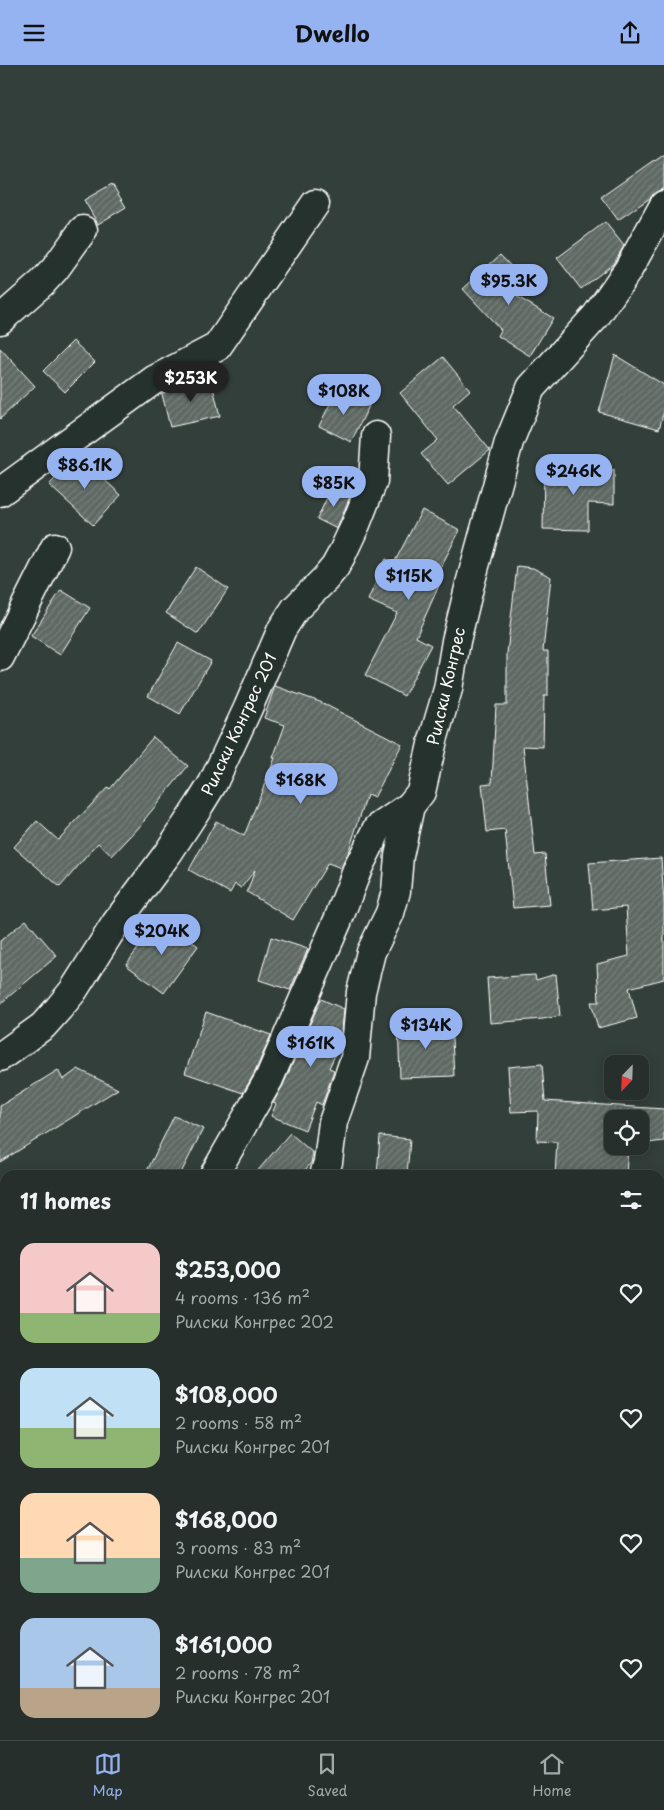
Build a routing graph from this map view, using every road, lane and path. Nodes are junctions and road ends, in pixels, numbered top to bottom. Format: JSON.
{"nodes":[{"id":1,"x":315,"y":204,"type":"dead end"},
{"id":2,"x":664,"y":205,"type":"edge"},
{"id":3,"x":83,"y":230,"type":"dead end"},
{"id":4,"x":0,"y":320,"type":"edge"},
{"id":5,"x":376,"y":436,"type":"dead end"},
{"id":6,"x":0,"y":492,"type":"edge"},
{"id":7,"x":55,"y":547,"type":"dead end"},
{"id":8,"x":0,"y":657,"type":"edge"},
{"id":9,"x":410,"y":806,"type":"junction"},
{"id":10,"x":0,"y":1057,"type":"edge"},
{"id":11,"x":217,"y":1170,"type":"edge"},
{"id":12,"x":326,"y":1170,"type":"edge"}],
"edges":[{"from":1,"to":6,"type":"street"},
{"from":2,"to":9,"type":"street","name":"Рилски Конгрес"},
{"from":3,"to":4,"type":"street"},
{"from":5,"to":10,"type":"street","name":"Рилски Конгрес 201"},
{"from":7,"to":8,"type":"street"},
{"from":9,"to":11,"type":"street"},
{"from":9,"to":12,"type":"street","name":"Рилски Конгрес"}]}
